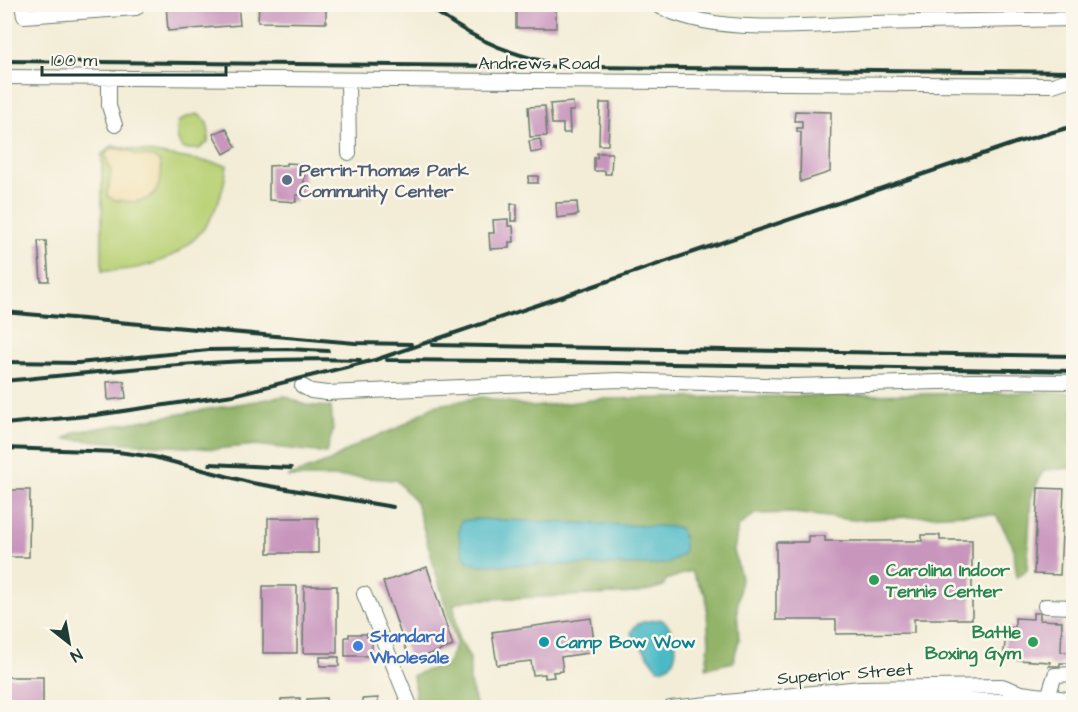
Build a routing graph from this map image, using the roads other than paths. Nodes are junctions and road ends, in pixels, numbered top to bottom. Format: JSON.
{"nodes":[{"id":1,"x":22,"y":4,"type":"edge"},
{"id":2,"x":136,"y":4,"type":"edge"},
{"id":3,"x":655,"y":4,"type":"edge"},
{"id":4,"x":1074,"y":19,"type":"edge"},
{"id":5,"x":4,"y":77,"type":"edge"},
{"id":6,"x":109,"y":78,"type":"junction"},
{"id":7,"x":1074,"y":78,"type":"edge"},
{"id":8,"x":348,"y":80,"type":"junction"},
{"id":9,"x":115,"y":125,"type":"dead end"},
{"id":10,"x":349,"y":153,"type":"dead end"},
{"id":11,"x":1074,"y":382,"type":"edge"},
{"id":12,"x":302,"y":386,"type":"dead end"},
{"id":13,"x":364,"y":594,"type":"dead end"},
{"id":14,"x":1045,"y":606,"type":"dead end"},
{"id":15,"x":1074,"y":607,"type":"edge"},
{"id":16,"x":1074,"y":674,"type":"edge"},
{"id":17,"x":860,"y":693,"type":"junction"},
{"id":18,"x":1048,"y":697,"type":"junction"},
{"id":19,"x":1074,"y":700,"type":"edge"},
{"id":20,"x":411,"y":708,"type":"edge"},
{"id":21,"x":670,"y":708,"type":"edge"},
{"id":22,"x":793,"y":708,"type":"edge"}],
"edges":[{"from":1,"to":2,"type":"street"},
{"from":3,"to":4,"type":"street"},
{"from":5,"to":6,"type":"street","name":"Andrews Road"},
{"from":6,"to":8,"type":"street","name":"Andrews Road"},
{"from":6,"to":9,"type":"street"},
{"from":7,"to":8,"type":"street","name":"Andrews Road"},
{"from":8,"to":10,"type":"street"},
{"from":11,"to":12,"type":"street"},
{"from":13,"to":20,"type":"street"},
{"from":14,"to":15,"type":"street"},
{"from":16,"to":18,"type":"street"},
{"from":17,"to":18,"type":"street","name":"Superior Street"},
{"from":17,"to":21,"type":"street","name":"Superior Street"},
{"from":17,"to":22,"type":"street","name":"Superior Street"},
{"from":18,"to":19,"type":"street","name":"Superior Street"}]}
